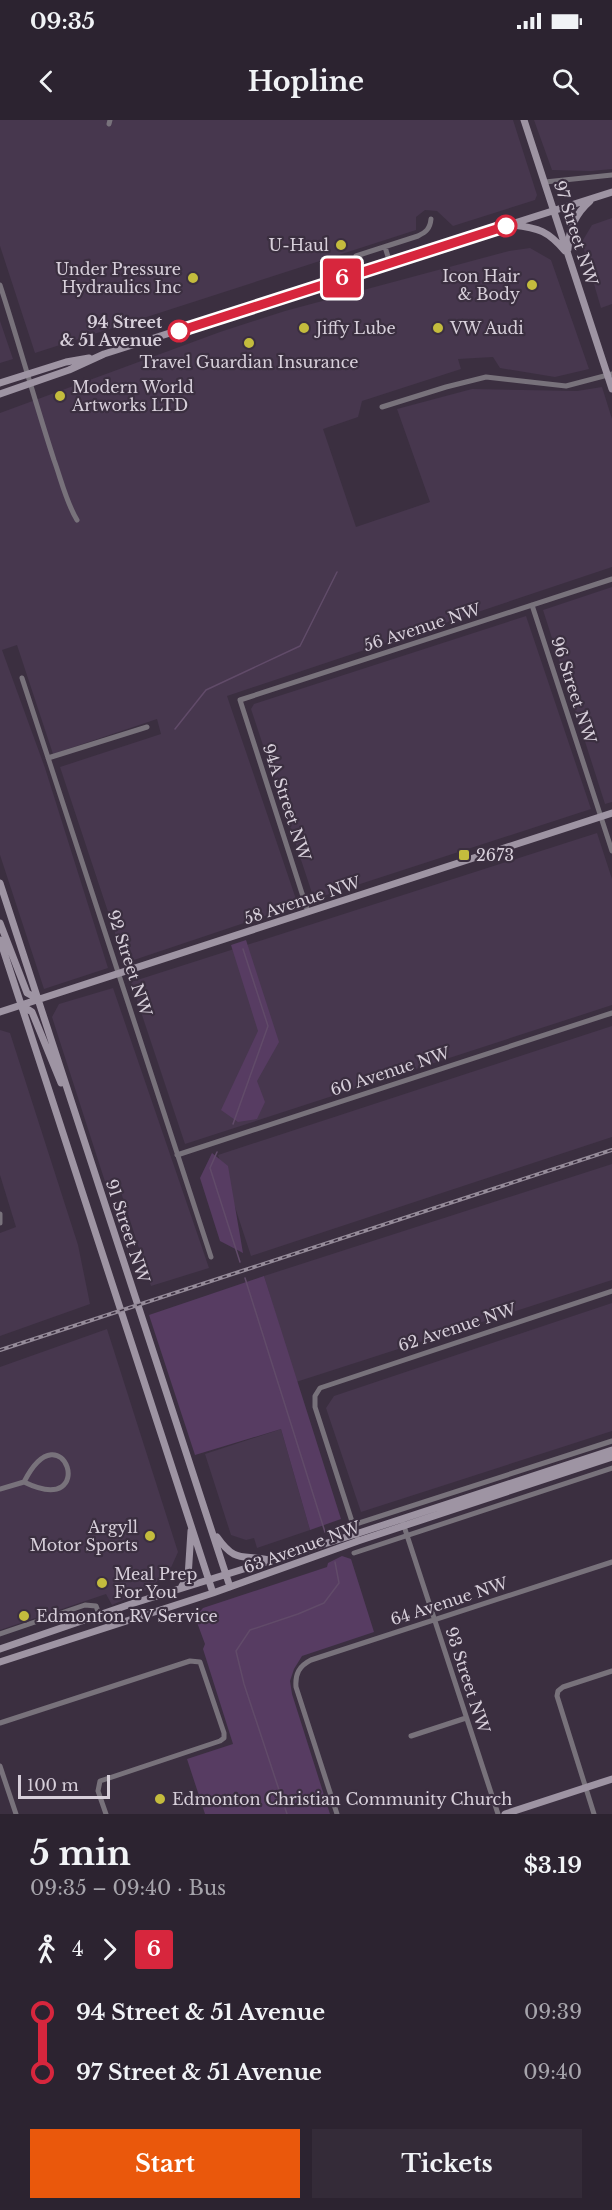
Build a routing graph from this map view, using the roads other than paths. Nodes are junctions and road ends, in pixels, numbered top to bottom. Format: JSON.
{"nodes":[{"id":1,"x":524,"y":120,"type":"edge"},
{"id":2,"x":612,"y":175,"type":"edge"},
{"id":3,"x":545,"y":182,"type":"junction"},
{"id":4,"x":612,"y":192,"type":"edge"},
{"id":5,"x":593,"y":198,"type":"junction"},
{"id":6,"x":554,"y":211,"type":"junction"},
{"id":7,"x":431,"y":219,"type":"dead end"},
{"id":8,"x":511,"y":225,"type":"junction"},
{"id":9,"x":385,"y":247,"type":"junction"},
{"id":10,"x":568,"y":254,"type":"junction"},
{"id":11,"x":356,"y":256,"type":"dead end"},
{"id":12,"x":390,"y":263,"type":"junction"},
{"id":13,"x":0,"y":285,"type":"edge"},
{"id":14,"x":94,"y":357,"type":"junction"},
{"id":15,"x":29,"y":374,"type":"junction"},
{"id":16,"x":610,"y":375,"type":"edge"},
{"id":17,"x":0,"y":383,"type":"edge"},
{"id":18,"x":29,"y":384,"type":"junction"},
{"id":19,"x":612,"y":389,"type":"edge"},
{"id":20,"x":0,"y":394,"type":"edge"},
{"id":21,"x":382,"y":406,"type":"dead end"},
{"id":22,"x":77,"y":520,"type":"dead end"},
{"id":23,"x":612,"y":579,"type":"edge"},
{"id":24,"x":532,"y":605,"type":"junction"},
{"id":25,"x":22,"y":678,"type":"dead end"},
{"id":26,"x":240,"y":700,"type":"joint"},
{"id":27,"x":147,"y":727,"type":"dead end"},
{"id":28,"x":48,"y":759,"type":"junction"},
{"id":29,"x":612,"y":813,"type":"edge"},
{"id":30,"x":601,"y":817,"type":"junction"},
{"id":31,"x":612,"y":851,"type":"edge"},
{"id":32,"x":0,"y":883,"type":"edge"},
{"id":33,"x":308,"y":912,"type":"junction"},
{"id":34,"x":0,"y":923,"type":"edge"},
{"id":35,"x":0,"y":940,"type":"edge"},
{"id":36,"x":119,"y":973,"type":"junction"},
{"id":37,"x":38,"y":999,"type":"junction"},
{"id":38,"x":21,"y":1005,"type":"junction"},
{"id":39,"x":0,"y":1012,"type":"edge"},
{"id":40,"x":612,"y":1013,"type":"edge"},
{"id":41,"x":73,"y":1106,"type":"junction"},
{"id":42,"x":177,"y":1155,"type":"junction"},
{"id":43,"x":0,"y":1214,"type":"edge"},
{"id":44,"x":0,"y":1223,"type":"edge"},
{"id":45,"x":211,"y":1257,"type":"dead end"},
{"id":46,"x":612,"y":1291,"type":"edge"},
{"id":47,"x":612,"y":1441,"type":"edge"},
{"id":48,"x":612,"y":1450,"type":"edge"},
{"id":49,"x":612,"y":1457,"type":"edge"},
{"id":50,"x":612,"y":1468,"type":"edge"},
{"id":51,"x":24,"y":1482,"type":"junction"},
{"id":52,"x":0,"y":1489,"type":"edge"},
{"id":53,"x":403,"y":1523,"type":"junction"},
{"id":54,"x":191,"y":1525,"type":"junction"},
{"id":55,"x":353,"y":1525,"type":"junction"},
{"id":56,"x":212,"y":1530,"type":"junction"},
{"id":57,"x":407,"y":1535,"type":"junction"},
{"id":58,"x":357,"y":1538,"type":"junction"},
{"id":59,"x":354,"y":1553,"type":"dead end"},
{"id":60,"x":271,"y":1561,"type":"junction"},
{"id":61,"x":612,"y":1562,"type":"edge"},
{"id":62,"x":226,"y":1573,"type":"junction"},
{"id":63,"x":208,"y":1579,"type":"junction"},
{"id":64,"x":230,"y":1587,"type":"junction"},
{"id":65,"x":180,"y":1588,"type":"junction"},
{"id":66,"x":213,"y":1593,"type":"junction"},
{"id":67,"x":99,"y":1614,"type":"junction"},
{"id":68,"x":435,"y":1620,"type":"junction"},
{"id":69,"x":0,"y":1634,"type":"edge"},
{"id":70,"x":0,"y":1649,"type":"edge"},
{"id":71,"x":0,"y":1662,"type":"edge"},
{"id":72,"x":612,"y":1671,"type":"edge"},
{"id":73,"x":466,"y":1718,"type":"junction"},
{"id":74,"x":0,"y":1723,"type":"edge"},
{"id":75,"x":411,"y":1736,"type":"dead end"},
{"id":76,"x":0,"y":1766,"type":"edge"},
{"id":77,"x":612,"y":1779,"type":"edge"},
{"id":78,"x":585,"y":1788,"type":"junction"},
{"id":79,"x":16,"y":1814,"type":"edge"},
{"id":80,"x":106,"y":1814,"type":"edge"},
{"id":81,"x":337,"y":1814,"type":"edge"},
{"id":82,"x":498,"y":1814,"type":"edge"},
{"id":83,"x":505,"y":1814,"type":"edge"},
{"id":84,"x":594,"y":1814,"type":"edge"}],
"edges":[{"from":1,"to":3,"type":"main road","name":"97 Street NW"},
{"from":2,"to":3,"type":"street"},
{"from":3,"to":6,"type":"main road","name":"97 Street NW"},
{"from":4,"to":5,"type":"main road"},
{"from":5,"to":6,"type":"main road"},
{"from":5,"to":10,"type":"main road"},
{"from":6,"to":8,"type":"main road"},
{"from":6,"to":10,"type":"main road","name":"97 Street NW"},
{"from":7,"to":9,"type":"street"},
{"from":8,"to":10,"type":"main road"},
{"from":8,"to":12,"type":"main road"},
{"from":9,"to":11,"type":"street"},
{"from":9,"to":12,"type":"street"},
{"from":10,"to":16,"type":"main road","name":"97 Street NW"},
{"from":12,"to":14,"type":"main road"},
{"from":13,"to":15,"type":"street"},
{"from":14,"to":15,"type":"main road"},
{"from":14,"to":18,"type":"main road"},
{"from":15,"to":17,"type":"main road"},
{"from":15,"to":18,"type":"street"},
{"from":16,"to":19,"type":"main road","name":"97 Street NW"},
{"from":16,"to":21,"type":"street"},
{"from":18,"to":20,"type":"main road"},
{"from":18,"to":22,"type":"street"},
{"from":23,"to":24,"type":"street","name":"56 Avenue NW"},
{"from":24,"to":26,"type":"street","name":"56 Avenue NW"},
{"from":24,"to":30,"type":"street","name":"96 Street NW"},
{"from":25,"to":28,"type":"street","name":"92 Street NW"},
{"from":26,"to":33,"type":"street","name":"94A Street NW"},
{"from":27,"to":28,"type":"street"},
{"from":28,"to":36,"type":"street","name":"92 Street NW"},
{"from":29,"to":30,"type":"main road","name":"58 Avenue NW"},
{"from":30,"to":31,"type":"street","name":"96 Street NW"},
{"from":30,"to":33,"type":"main road","name":"58 Avenue NW"},
{"from":32,"to":37,"type":"main road","name":"91 Street NW"},
{"from":33,"to":36,"type":"main road","name":"58 Avenue NW"},
{"from":34,"to":37,"type":"main road"},
{"from":35,"to":38,"type":"main road","name":"91 Street NW"},
{"from":36,"to":37,"type":"main road","name":"58 Avenue NW"},
{"from":36,"to":42,"type":"street","name":"92 Street NW"},
{"from":37,"to":38,"type":"main road","name":"58 Avenue NW"},
{"from":37,"to":41,"type":"main road","name":"91 Street NW"},
{"from":38,"to":39,"type":"main road","name":"58 Avenue NW"},
{"from":38,"to":41,"type":"main road"},
{"from":38,"to":54,"type":"main road","name":"91 Street NW"},
{"from":40,"to":42,"type":"street","name":"60 Avenue NW"},
{"from":41,"to":56,"type":"main road","name":"91 Street NW"},
{"from":42,"to":45,"type":"street","name":"92 Street NW"},
{"from":43,"to":44,"type":"street"},
{"from":46,"to":55,"type":"street","name":"62 Avenue NW"},
{"from":47,"to":55,"type":"street","name":"63 Avenue NW"},
{"from":48,"to":53,"type":"main road","name":"63 Avenue NW"},
{"from":49,"to":53,"type":"main road","name":"63 Avenue NW"},
{"from":50,"to":57,"type":"street","name":"63 Avenue NW"},
{"from":51,"to":51,"type":"street"},
{"from":51,"to":52,"type":"street"},
{"from":53,"to":57,"type":"street","name":"93 Street NW"},
{"from":53,"to":58,"type":"main road","name":"63 Avenue NW"},
{"from":54,"to":63,"type":"main road","name":"91 Street NW"},
{"from":54,"to":65,"type":"main road"},
{"from":55,"to":58,"type":"street"},
{"from":56,"to":60,"type":"main road"},
{"from":56,"to":62,"type":"main road","name":"91 Street NW"},
{"from":57,"to":59,"type":"street","name":"63 Avenue NW"},
{"from":57,"to":68,"type":"street","name":"93 Street NW"},
{"from":58,"to":60,"type":"main road","name":"63 Avenue NW"},
{"from":58,"to":64,"type":"main road","name":"63 Avenue NW"},
{"from":60,"to":62,"type":"main road","name":"63 Avenue NW"},
{"from":61,"to":68,"type":"street","name":"64 Avenue NW"},
{"from":62,"to":63,"type":"main road","name":"63 Avenue NW"},
{"from":62,"to":64,"type":"main road","name":"91 Street NW"},
{"from":63,"to":65,"type":"main road","name":"63 Avenue NW"},
{"from":63,"to":66,"type":"main road","name":"91 Street NW"},
{"from":64,"to":66,"type":"main road","name":"63 Avenue NW"},
{"from":65,"to":67,"type":"main road","name":"63 Avenue NW"},
{"from":66,"to":71,"type":"main road","name":"63 Avenue NW"},
{"from":67,"to":69,"type":"street"},
{"from":67,"to":70,"type":"main road","name":"63 Avenue NW"},
{"from":68,"to":73,"type":"street","name":"93 Street NW"},
{"from":68,"to":81,"type":"street","name":"64 Avenue NW"},
{"from":72,"to":78,"type":"street"},
{"from":73,"to":75,"type":"street"},
{"from":73,"to":82,"type":"street","name":"93 Street NW"},
{"from":74,"to":80,"type":"street"},
{"from":76,"to":79,"type":"street"},
{"from":77,"to":78,"type":"main road"},
{"from":78,"to":83,"type":"main road"},
{"from":78,"to":84,"type":"street"}]}
